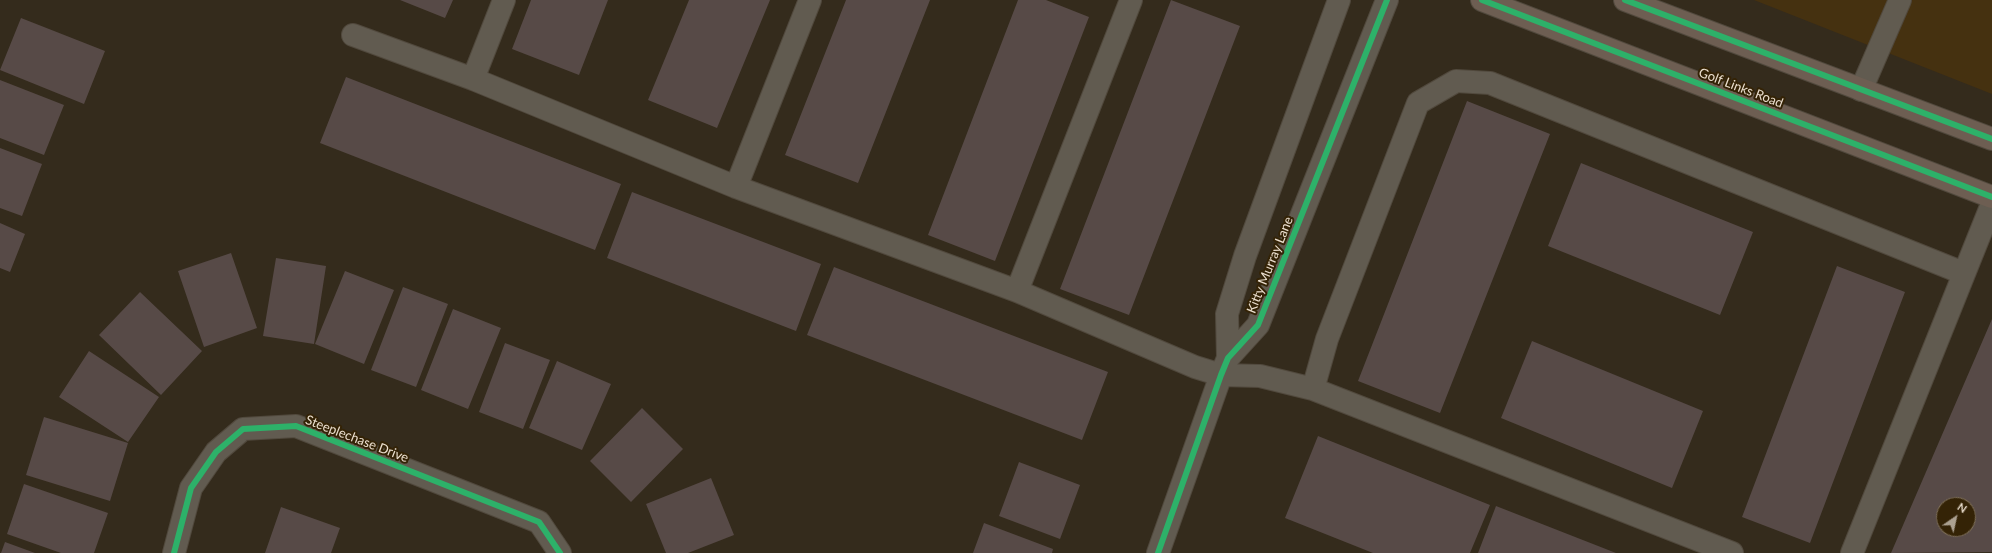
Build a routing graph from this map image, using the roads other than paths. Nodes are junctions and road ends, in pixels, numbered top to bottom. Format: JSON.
{"nodes":[{"id":1,"x":504,"y":0,"type":"edge"},
{"id":2,"x":810,"y":0,"type":"edge"},
{"id":3,"x":1131,"y":0,"type":"edge"},
{"id":4,"x":1339,"y":0,"type":"edge"},
{"id":5,"x":1387,"y":0,"type":"edge"},
{"id":6,"x":1482,"y":0,"type":"edge"},
{"id":7,"x":1625,"y":0,"type":"edge"},
{"id":8,"x":1900,"y":0,"type":"edge"},
{"id":9,"x":353,"y":35,"type":"dead end"},
{"id":10,"x":473,"y":79,"type":"junction"},
{"id":11,"x":1861,"y":90,"type":"junction"},
{"id":12,"x":1992,"y":139,"type":"edge"},
{"id":13,"x":736,"y":187,"type":"junction"},
{"id":14,"x":1992,"y":197,"type":"edge"},
{"id":15,"x":1992,"y":204,"type":"edge"},
{"id":16,"x":1963,"y":273,"type":"junction"},
{"id":17,"x":1017,"y":291,"type":"junction"},
{"id":18,"x":1224,"y":366,"type":"junction"},
{"id":19,"x":1313,"y":389,"type":"junction"},
{"id":20,"x":174,"y":553,"type":"edge"},
{"id":21,"x":560,"y":553,"type":"edge"},
{"id":22,"x":1158,"y":553,"type":"edge"},
{"id":23,"x":1732,"y":553,"type":"edge"},
{"id":24,"x":1852,"y":553,"type":"edge"}],
"edges":[{"from":1,"to":10,"type":"street"},
{"from":2,"to":13,"type":"street"},
{"from":3,"to":17,"type":"street"},
{"from":4,"to":18,"type":"street","name":"Kitty Murray Lane"},
{"from":5,"to":18,"type":"street","name":"Kitty Murray Lane"},
{"from":6,"to":14,"type":"main road","name":"Golf Links Road"},
{"from":7,"to":11,"type":"main road"},
{"from":8,"to":11,"type":"street"},
{"from":9,"to":10,"type":"street"},
{"from":10,"to":13,"type":"street"},
{"from":11,"to":12,"type":"main road"},
{"from":13,"to":17,"type":"street"},
{"from":15,"to":16,"type":"street"},
{"from":16,"to":19,"type":"street"},
{"from":16,"to":24,"type":"street"},
{"from":17,"to":18,"type":"street"},
{"from":18,"to":19,"type":"street"},
{"from":18,"to":22,"type":"street","name":"Kitty Murray Lane"},
{"from":19,"to":23,"type":"street"},
{"from":20,"to":21,"type":"street","name":"Steeplechase Drive"}]}
